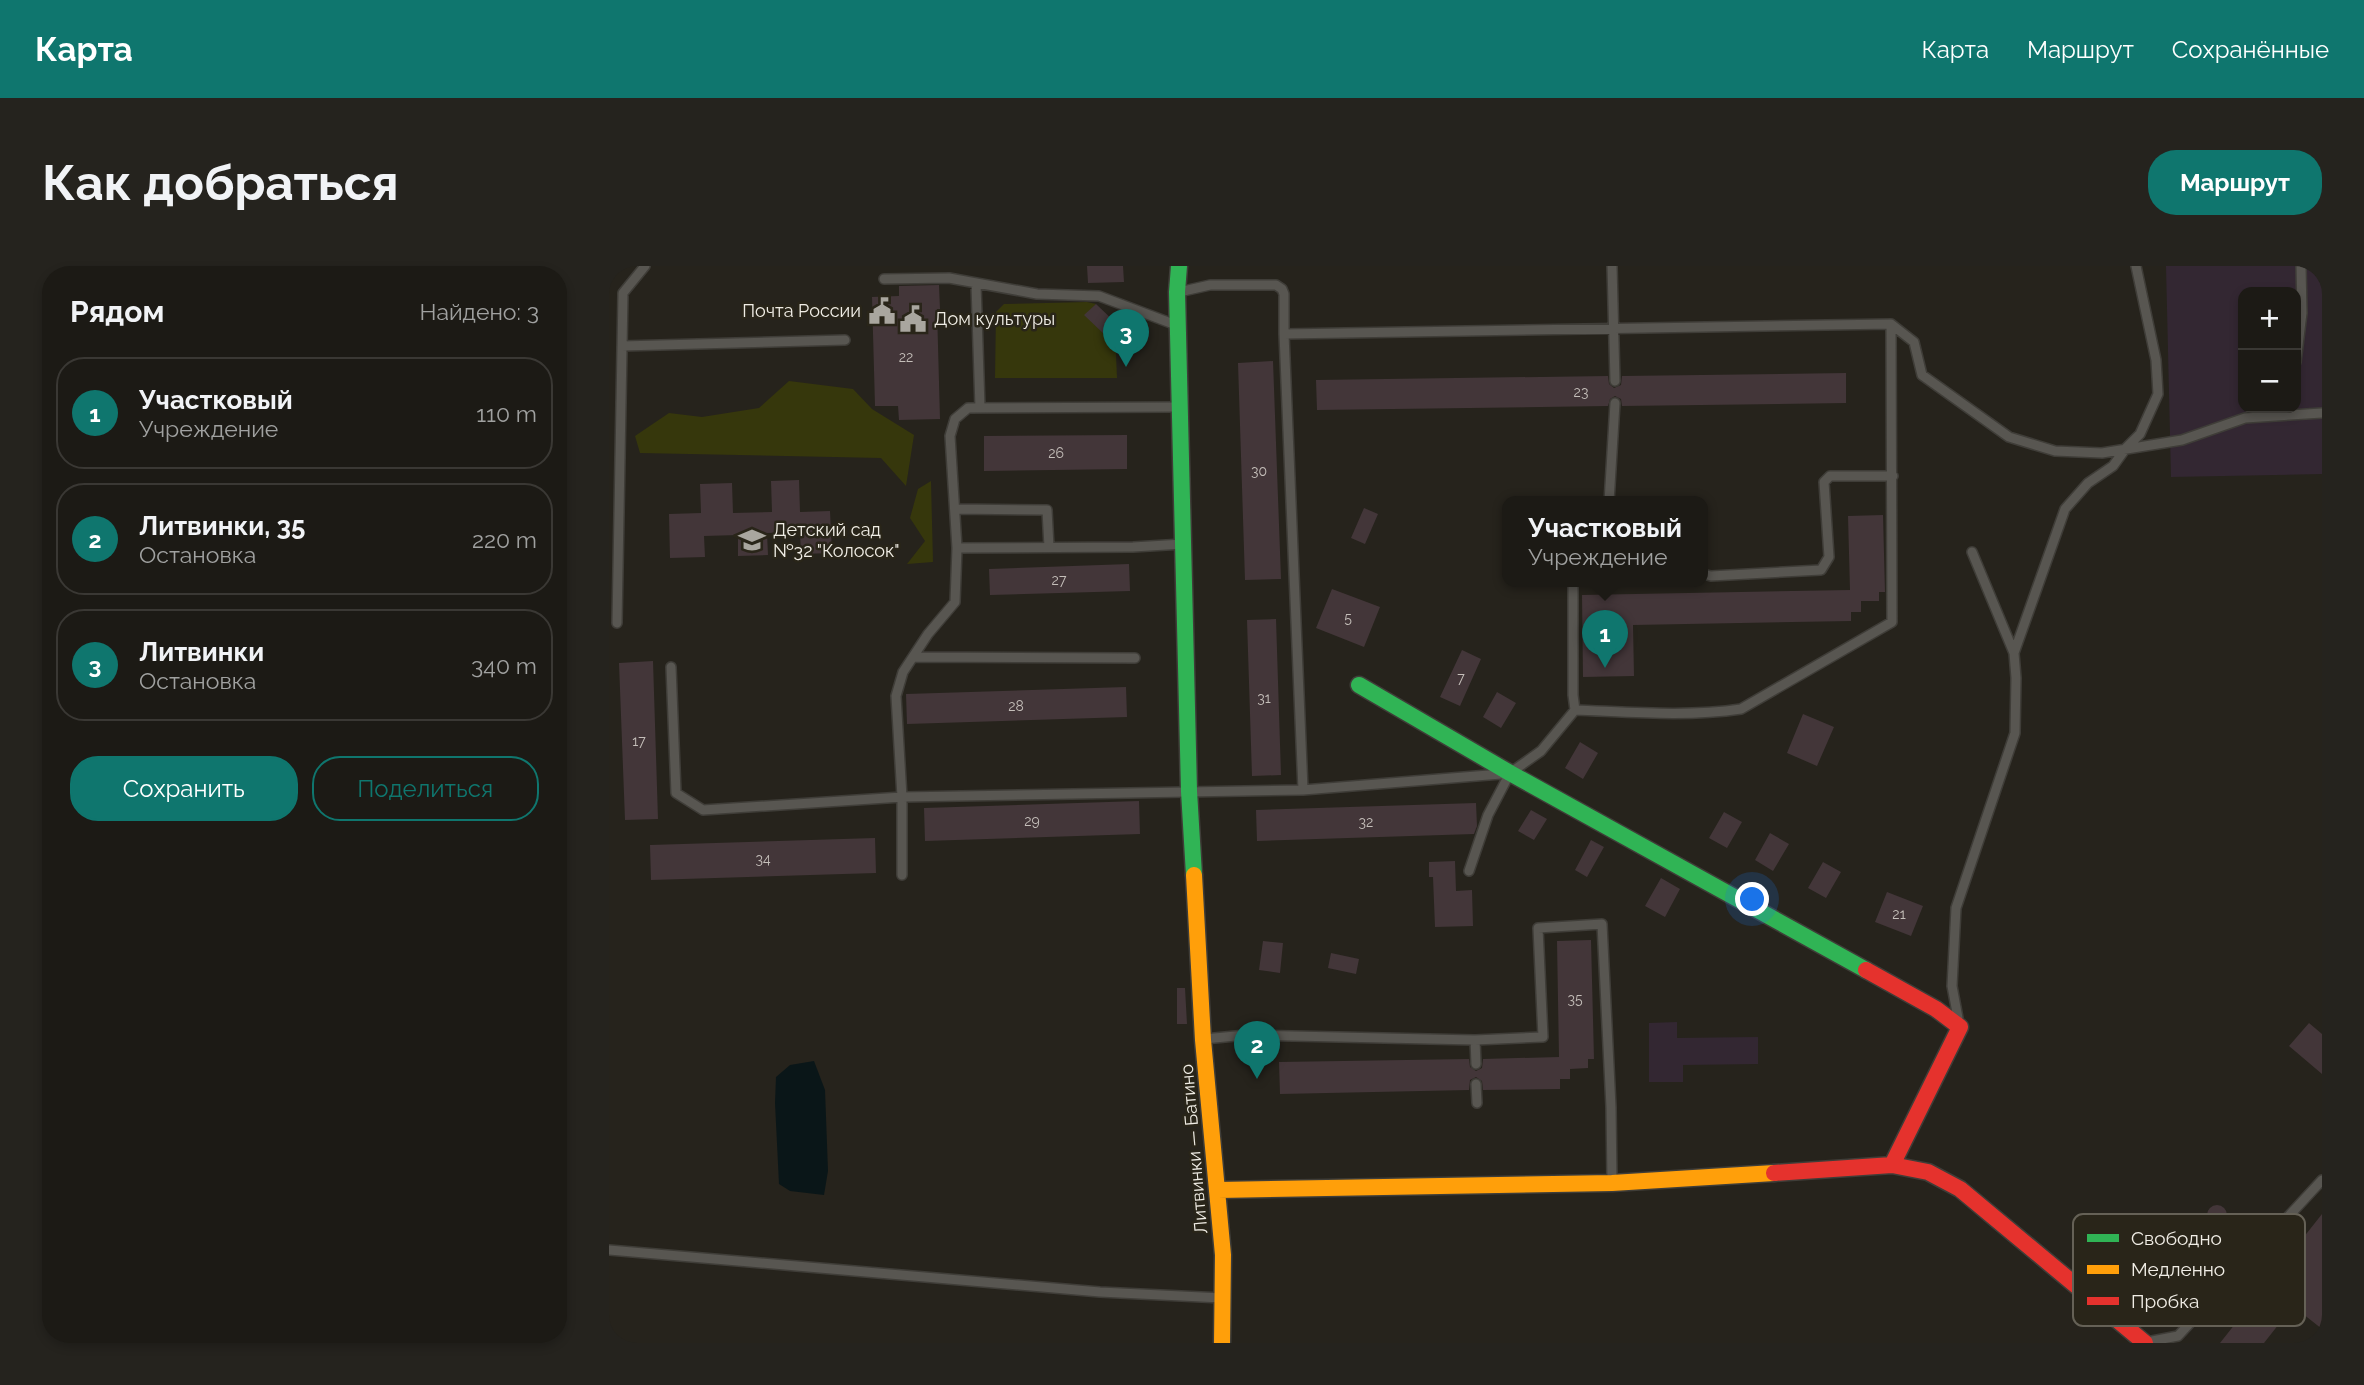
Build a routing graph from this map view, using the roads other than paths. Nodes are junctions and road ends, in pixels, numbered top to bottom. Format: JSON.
{"nodes":[{"id":1,"x":645,"y":266,"type":"edge"},
{"id":2,"x":1179,"y":266,"type":"edge"},
{"id":3,"x":1612,"y":266,"type":"edge"},
{"id":4,"x":2136,"y":266,"type":"edge"},
{"id":5,"x":2301,"y":266,"type":"edge"},
{"id":6,"x":884,"y":279,"type":"dead end"},
{"id":7,"x":976,"y":284,"type":"junction"},
{"id":8,"x":1177,"y":292,"type":"junction"},
{"id":9,"x":1891,"y":324,"type":"junction"},
{"id":10,"x":1178,"y":325,"type":"junction"},
{"id":11,"x":1613,"y":330,"type":"junction"},
{"id":12,"x":1284,"y":334,"type":"junction"},
{"id":13,"x":845,"y":340,"type":"dead end"},
{"id":14,"x":622,"y":346,"type":"junction"},
{"id":15,"x":2297,"y":350,"type":"edge"},
{"id":16,"x":1615,"y":381,"type":"dead end"},
{"id":17,"x":1615,"y":403,"type":"dead end"},
{"id":18,"x":1180,"y":407,"type":"junction"},
{"id":19,"x":980,"y":408,"type":"junction"},
{"id":20,"x":2301,"y":412,"type":"edge"},
{"id":21,"x":2277,"y":413,"type":"edge"},
{"id":22,"x":2322,"y":413,"type":"edge"},
{"id":23,"x":2126,"y":448,"type":"junction"},
{"id":24,"x":1893,"y":476,"type":"junction"},
{"id":25,"x":1609,"y":496,"type":"edge"},
{"id":26,"x":955,"y":509,"type":"junction"},
{"id":27,"x":1185,"y":544,"type":"junction"},
{"id":28,"x":1049,"y":547,"type":"junction"},
{"id":29,"x":957,"y":548,"type":"junction"},
{"id":30,"x":1972,"y":552,"type":"dead end"},
{"id":31,"x":1708,"y":575,"type":"edge"},
{"id":32,"x":1573,"y":587,"type":"edge"},
{"id":33,"x":617,"y":623,"type":"dead end"},
{"id":34,"x":2014,"y":653,"type":"junction"},
{"id":35,"x":913,"y":657,"type":"junction"},
{"id":36,"x":1135,"y":658,"type":"dead end"},
{"id":37,"x":671,"y":667,"type":"dead end"},
{"id":38,"x":1359,"y":685,"type":"dead end"},
{"id":39,"x":1575,"y":710,"type":"junction"},
{"id":40,"x":1510,"y":773,"type":"junction"},
{"id":41,"x":1303,"y":790,"type":"junction"},
{"id":42,"x":1189,"y":791,"type":"junction"},
{"id":43,"x":902,"y":797,"type":"junction"},
{"id":44,"x":1469,"y":872,"type":"dead end"},
{"id":45,"x":902,"y":875,"type":"dead end"},
{"id":46,"x":1960,"y":1027,"type":"junction"},
{"id":47,"x":1203,"y":1039,"type":"junction"},
{"id":48,"x":1475,"y":1040,"type":"junction"},
{"id":49,"x":1476,"y":1064,"type":"dead end"},
{"id":50,"x":1476,"y":1084,"type":"dead end"},
{"id":51,"x":1477,"y":1104,"type":"dead end"},
{"id":52,"x":1892,"y":1164,"type":"junction"},
{"id":53,"x":2322,"y":1180,"type":"edge"},
{"id":54,"x":1612,"y":1183,"type":"junction"},
{"id":55,"x":1218,"y":1190,"type":"junction"},
{"id":56,"x":2291,"y":1214,"type":"edge"},
{"id":57,"x":609,"y":1250,"type":"edge"},
{"id":58,"x":2073,"y":1283,"type":"edge"},
{"id":59,"x":1223,"y":1298,"type":"junction"},
{"id":60,"x":2125,"y":1326,"type":"edge"},
{"id":61,"x":2187,"y":1326,"type":"edge"},
{"id":62,"x":1221,"y":1343,"type":"edge"},
{"id":63,"x":2145,"y":1343,"type":"edge"}],
"edges":[{"from":1,"to":14,"type":"lane"},
{"from":2,"to":8,"type":"street","name":"Литвинки — Батино"},
{"from":3,"to":11,"type":"lane"},
{"from":4,"to":23,"type":"lane"},
{"from":5,"to":15,"type":"lane"},
{"from":6,"to":7,"type":"lane"},
{"from":7,"to":10,"type":"lane"},
{"from":7,"to":19,"type":"lane"},
{"from":8,"to":10,"type":"street","name":"Литвинки — Батино"},
{"from":8,"to":12,"type":"lane"},
{"from":9,"to":11,"type":"lane"},
{"from":9,"to":23,"type":"lane"},
{"from":9,"to":24,"type":"lane"},
{"from":10,"to":18,"type":"street","name":"Литвинки — Батино"},
{"from":11,"to":12,"type":"lane"},
{"from":11,"to":16,"type":"lane"},
{"from":12,"to":41,"type":"lane"},
{"from":13,"to":14,"type":"lane"},
{"from":14,"to":33,"type":"lane"},
{"from":17,"to":25,"type":"lane"},
{"from":18,"to":19,"type":"lane"},
{"from":18,"to":27,"type":"street","name":"Литвинки — Батино"},
{"from":19,"to":26,"type":"lane"},
{"from":20,"to":22,"type":"lane"},
{"from":21,"to":23,"type":"lane"},
{"from":23,"to":34,"type":"lane"},
{"from":24,"to":31,"type":"lane"},
{"from":24,"to":39,"type":"lane"},
{"from":26,"to":28,"type":"lane"},
{"from":26,"to":29,"type":"lane"},
{"from":27,"to":28,"type":"lane"},
{"from":27,"to":42,"type":"street","name":"Литвинки — Батино"},
{"from":28,"to":29,"type":"lane"},
{"from":29,"to":35,"type":"lane"},
{"from":30,"to":34,"type":"lane"},
{"from":32,"to":39,"type":"lane"},
{"from":34,"to":46,"type":"lane"},
{"from":35,"to":36,"type":"lane"},
{"from":35,"to":43,"type":"lane"},
{"from":37,"to":43,"type":"lane"},
{"from":38,"to":40,"type":"street"},
{"from":39,"to":40,"type":"lane"},
{"from":40,"to":41,"type":"lane"},
{"from":40,"to":44,"type":"lane"},
{"from":40,"to":46,"type":"street"},
{"from":41,"to":42,"type":"lane"},
{"from":42,"to":43,"type":"lane"},
{"from":42,"to":47,"type":"street","name":"Литвинки — Батино"},
{"from":43,"to":45,"type":"lane"},
{"from":46,"to":52,"type":"street"},
{"from":47,"to":48,"type":"lane"},
{"from":47,"to":55,"type":"street","name":"Литвинки — Батино"},
{"from":48,"to":49,"type":"lane"},
{"from":48,"to":54,"type":"lane"},
{"from":50,"to":51,"type":"lane"},
{"from":52,"to":54,"type":"street"},
{"from":52,"to":58,"type":"street"},
{"from":53,"to":56,"type":"lane"},
{"from":54,"to":55,"type":"street"},
{"from":55,"to":59,"type":"street","name":"Литвинки — Батино"},
{"from":57,"to":59,"type":"lane"},
{"from":59,"to":62,"type":"street","name":"Литвинки — Батино"},
{"from":60,"to":63,"type":"street"},
{"from":61,"to":63,"type":"lane"}]}
